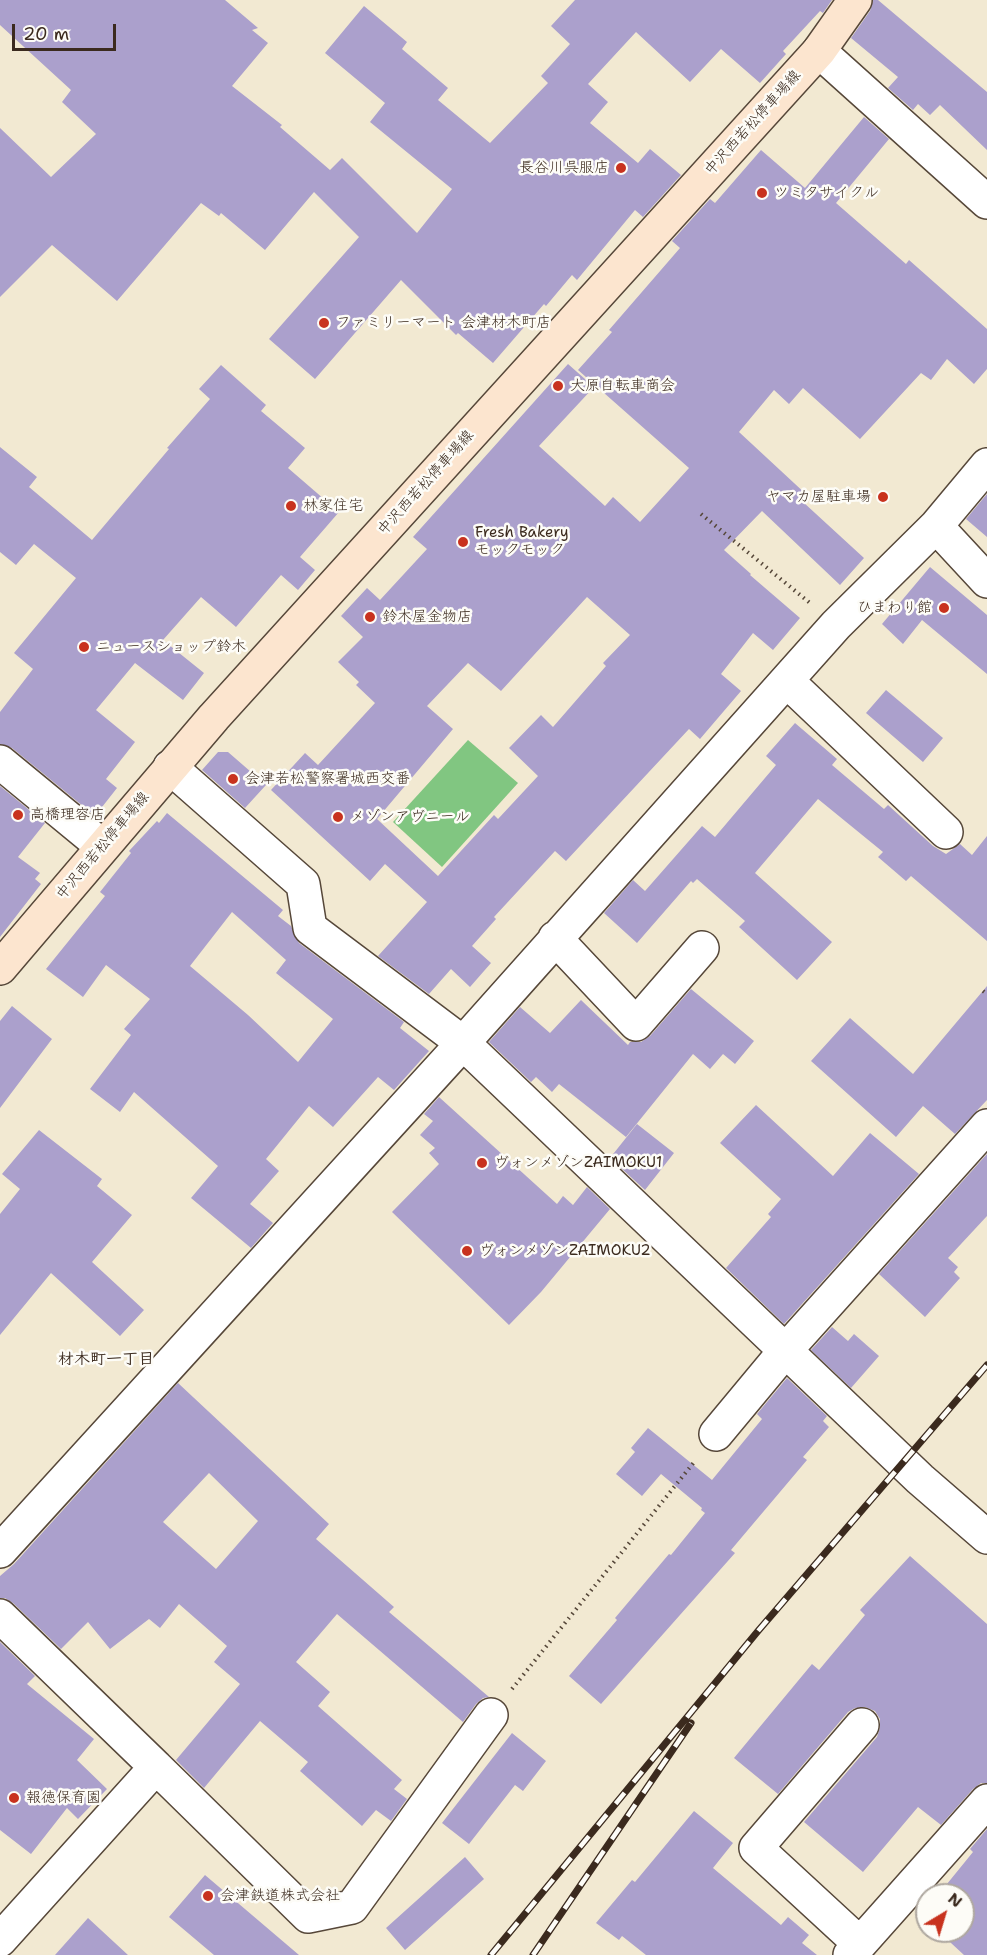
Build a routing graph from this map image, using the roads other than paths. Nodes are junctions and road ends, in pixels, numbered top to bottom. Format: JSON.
{"nodes":[{"id":1,"x":855,"y":0,"type":"edge"},
{"id":2,"x":819,"y":51,"type":"junction"},
{"id":3,"x":987,"y":202,"type":"edge"},
{"id":4,"x":987,"y":465,"type":"edge"},
{"id":5,"x":936,"y":526,"type":"junction"},
{"id":6,"x":987,"y":580,"type":"edge"},
{"id":7,"x":787,"y":681,"type":"junction"},
{"id":8,"x":0,"y":762,"type":"edge"},
{"id":9,"x":170,"y":767,"type":"junction"},
{"id":10,"x":946,"y":832,"type":"dead end"},
{"id":11,"x":102,"y":846,"type":"junction"},
{"id":12,"x":555,"y":938,"type":"junction"},
{"id":13,"x":702,"y":948,"type":"dead end"},
{"id":14,"x":0,"y":968,"type":"edge"},
{"id":15,"x":463,"y":1043,"type":"junction"},
{"id":16,"x":987,"y":1126,"type":"edge"},
{"id":17,"x":785,"y":1350,"type":"junction"},
{"id":18,"x":716,"y":1434,"type":"road end"},
{"id":19,"x":987,"y":1537,"type":"edge"},
{"id":20,"x":0,"y":1551,"type":"edge"},
{"id":21,"x":0,"y":1616,"type":"edge"},
{"id":22,"x":491,"y":1715,"type":"road end"},
{"id":23,"x":861,"y":1725,"type":"dead end"},
{"id":24,"x":156,"y":1767,"type":"junction"},
{"id":25,"x":987,"y":1801,"type":"edge"},
{"id":26,"x":0,"y":1940,"type":"edge"},
{"id":27,"x":854,"y":1949,"type":"edge"}],
"edges":[{"from":1,"to":2,"type":"main road","name":"中沢西若松停車場線"},
{"from":2,"to":3,"type":"street"},
{"from":2,"to":9,"type":"main road","name":"中沢西若松停車場線"},
{"from":4,"to":5,"type":"street"},
{"from":5,"to":6,"type":"street"},
{"from":5,"to":7,"type":"street"},
{"from":7,"to":10,"type":"street"},
{"from":7,"to":12,"type":"street"},
{"from":8,"to":11,"type":"street"},
{"from":9,"to":11,"type":"main road","name":"中沢西若松停車場線"},
{"from":9,"to":15,"type":"street"},
{"from":11,"to":14,"type":"main road","name":"中沢西若松停車場線"},
{"from":12,"to":13,"type":"street"},
{"from":12,"to":15,"type":"street"},
{"from":15,"to":17,"type":"street"},
{"from":15,"to":20,"type":"street"},
{"from":16,"to":17,"type":"street"},
{"from":17,"to":18,"type":"street"},
{"from":17,"to":19,"type":"street"},
{"from":21,"to":24,"type":"street"},
{"from":22,"to":24,"type":"street"},
{"from":23,"to":27,"type":"street"},
{"from":24,"to":26,"type":"street"},
{"from":25,"to":27,"type":"street"}]}
